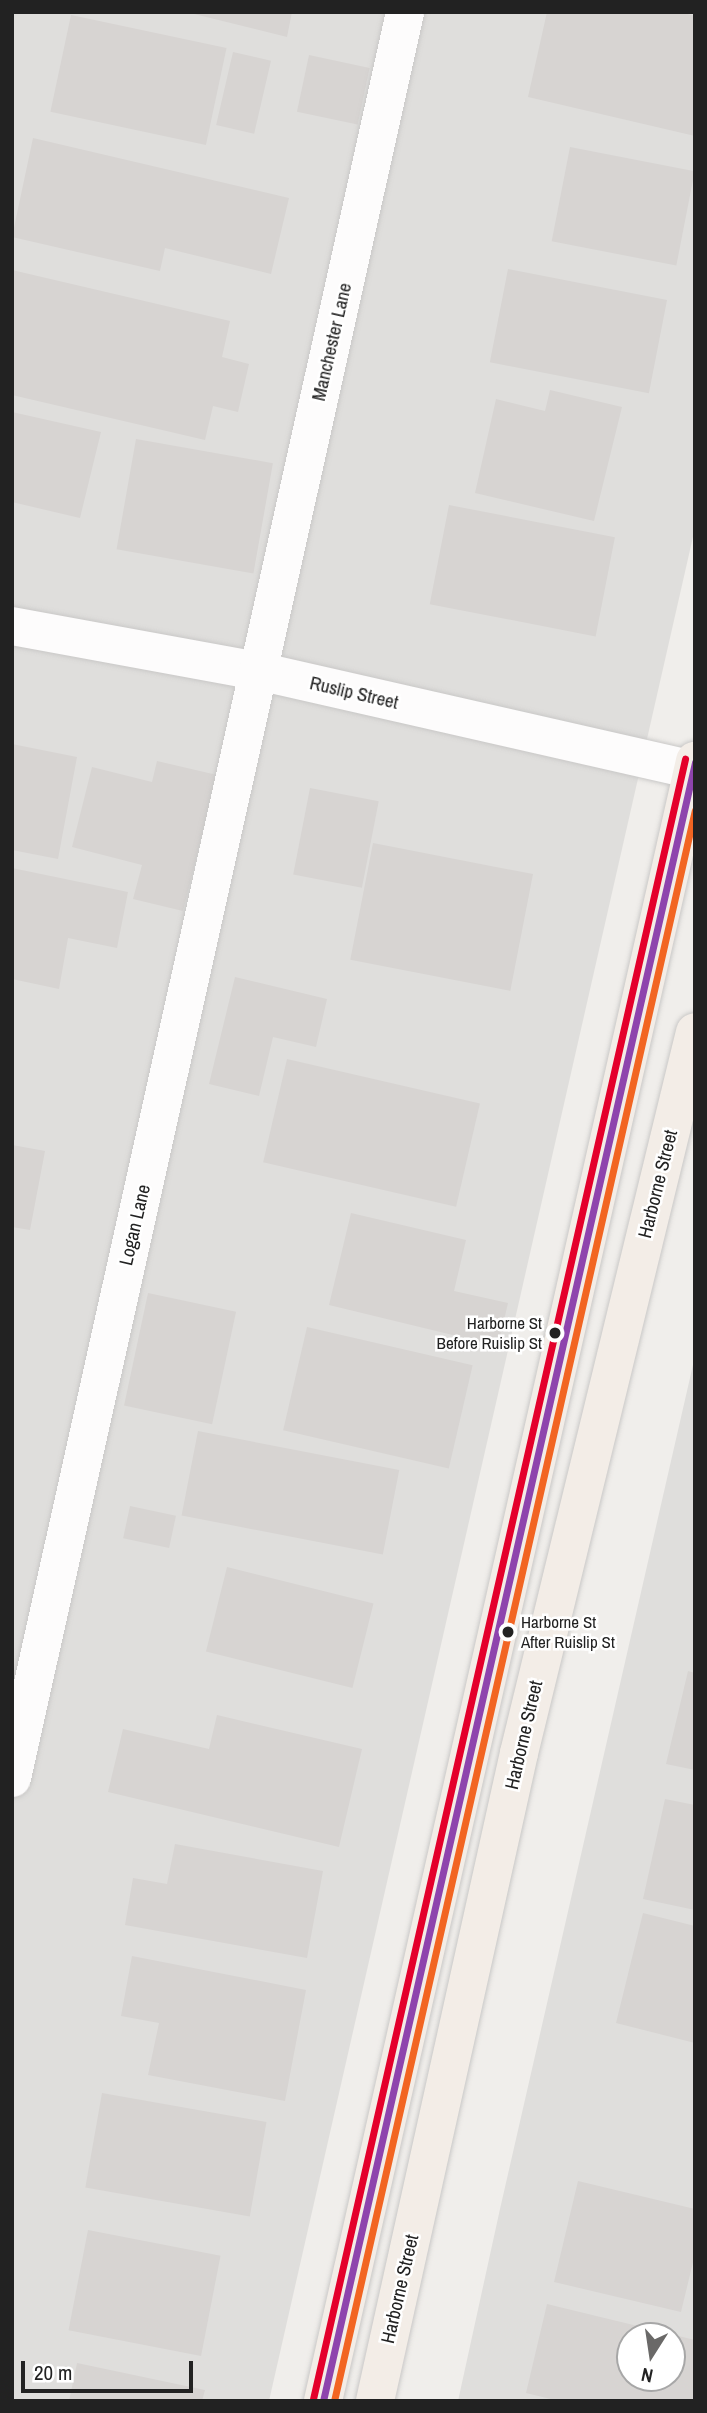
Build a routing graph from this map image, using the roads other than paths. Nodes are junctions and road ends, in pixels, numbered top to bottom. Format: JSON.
{"nodes":[{"id":1,"x":405,"y":12,"type":"edge"},
{"id":2,"x":12,"y":626,"type":"edge"},
{"id":3,"x":258,"y":671,"type":"junction"},
{"id":4,"x":694,"y":767,"type":"edge"},
{"id":5,"x":695,"y":1032,"type":"edge"},
{"id":6,"x":12,"y":1778,"type":"edge"},
{"id":7,"x":323,"y":2401,"type":"edge"},
{"id":8,"x":375,"y":2401,"type":"edge"}],
"edges":[{"from":1,"to":3,"type":"street","name":"Manchester Lane"},
{"from":2,"to":3,"type":"street","name":"Ruslip Street"},
{"from":3,"to":4,"type":"street","name":"Ruslip Street"},
{"from":3,"to":6,"type":"street","name":"Logan Lane"},
{"from":4,"to":7,"type":"main road"},
{"from":5,"to":8,"type":"main road","name":"Harborne Street"}]}
